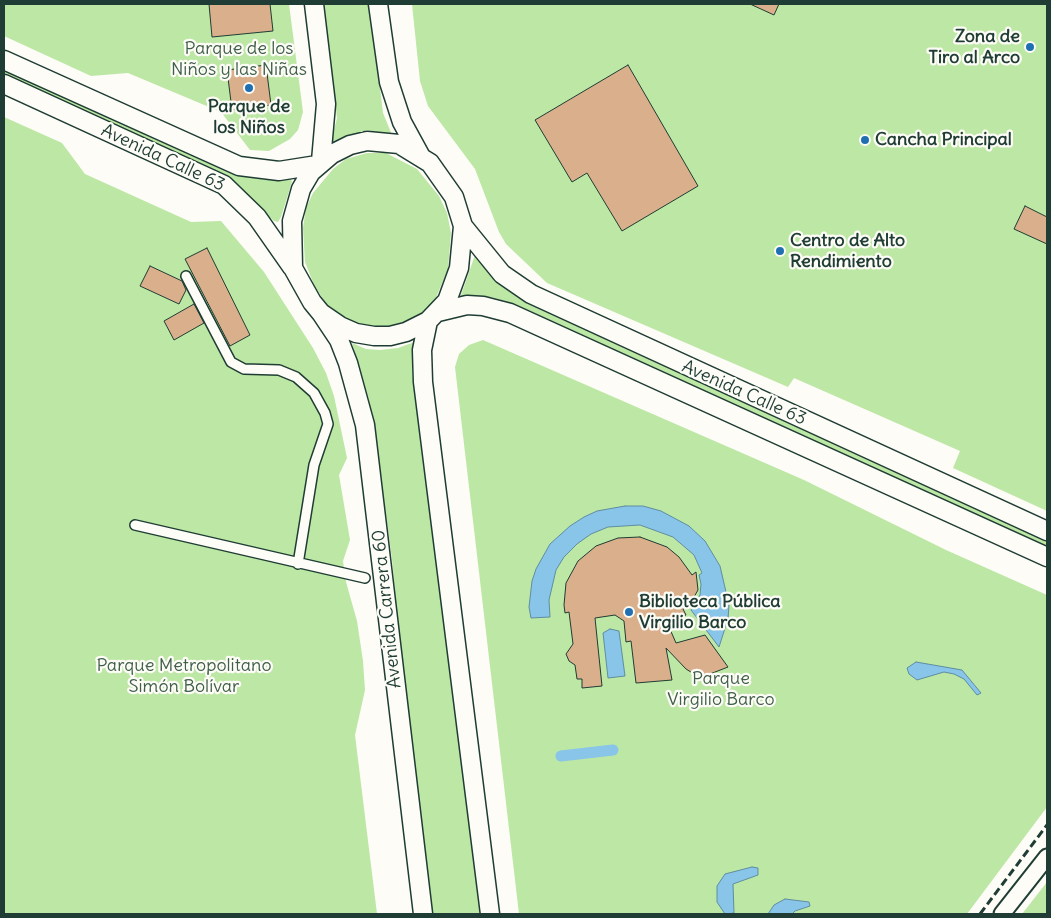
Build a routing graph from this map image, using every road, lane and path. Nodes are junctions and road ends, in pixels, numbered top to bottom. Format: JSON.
{"nodes":[{"id":1,"x":314,"y":4,"type":"edge"},
{"id":2,"x":378,"y":4,"type":"edge"},
{"id":3,"x":4,"y":60,"type":"edge"},
{"id":4,"x":4,"y":84,"type":"edge"},
{"id":5,"x":421,"y":155,"type":"junction"},
{"id":6,"x":319,"y":163,"type":"junction"},
{"id":7,"x":463,"y":226,"type":"junction"},
{"id":8,"x":293,"y":268,"type":"junction"},
{"id":9,"x":186,"y":276,"type":"dead end"},
{"id":10,"x":321,"y":313,"type":"junction"},
{"id":11,"x":433,"y":316,"type":"junction"},
{"id":12,"x":135,"y":526,"type":"dead end"},
{"id":13,"x":1047,"y":531,"type":"edge"},
{"id":14,"x":1047,"y":557,"type":"edge"},
{"id":15,"x":298,"y":564,"type":"junction"},
{"id":16,"x":365,"y":578,"type":"dead end"},
{"id":17,"x":1047,"y":857,"type":"edge"},
{"id":18,"x":423,"y":914,"type":"edge"},
{"id":19,"x":490,"y":914,"type":"edge"},
{"id":20,"x":1002,"y":914,"type":"edge"}],
"edges":[{"from":1,"to":6,"type":"main road"},
{"from":2,"to":5,"type":"main road"},
{"from":3,"to":6,"type":"main road","name":"Avenida Calle 63"},
{"from":4,"to":8,"type":"main road","name":"Avenida Calle 63"},
{"from":5,"to":6,"type":"main road"},
{"from":5,"to":7,"type":"main road"},
{"from":6,"to":8,"type":"main road"},
{"from":7,"to":11,"type":"main road"},
{"from":7,"to":13,"type":"main road","name":"Avenida Calle 63"},
{"from":8,"to":10,"type":"main road","name":"Avenida Calle 63"},
{"from":9,"to":15,"type":"street"},
{"from":10,"to":11,"type":"main road","name":"Avenida Calle 63"},
{"from":10,"to":18,"type":"main road","name":"Avenida Carrera 60"},
{"from":11,"to":14,"type":"main road","name":"Avenida Calle 63"},
{"from":11,"to":19,"type":"main road"},
{"from":12,"to":15,"type":"street"},
{"from":15,"to":16,"type":"street"},
{"from":17,"to":20,"type":"street"}]}
